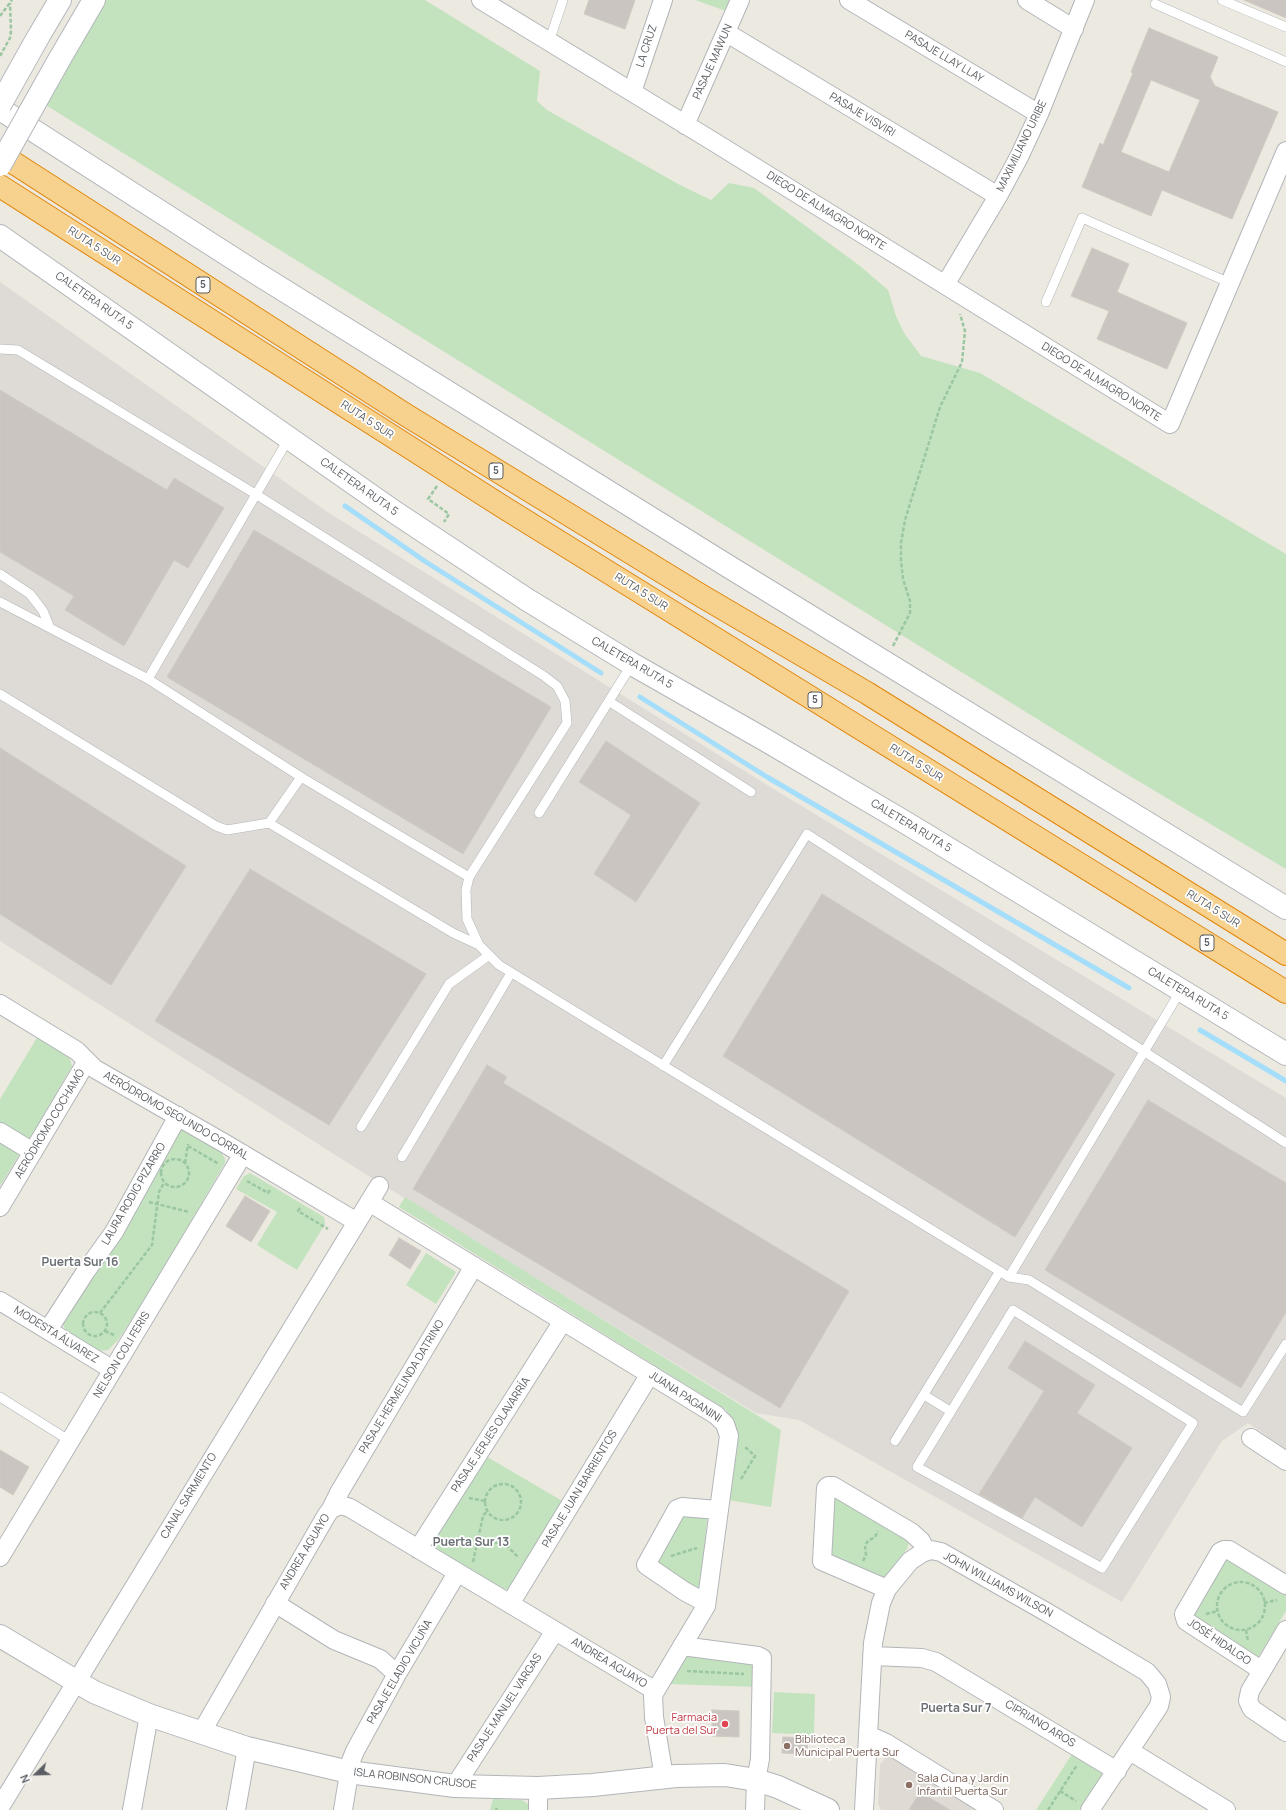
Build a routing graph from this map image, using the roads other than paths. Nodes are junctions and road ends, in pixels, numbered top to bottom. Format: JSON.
{"nodes":[{"id":1,"x":60,"y":0,"type":"edge"},
{"id":2,"x":94,"y":0,"type":"edge"},
{"id":3,"x":481,"y":0,"type":"edge"},
{"id":4,"x":563,"y":0,"type":"edge"},
{"id":5,"x":662,"y":0,"type":"edge"},
{"id":6,"x":740,"y":0,"type":"edge"},
{"id":7,"x":849,"y":0,"type":"edge"},
{"id":8,"x":1027,"y":0,"type":"edge"},
{"id":9,"x":1085,"y":0,"type":"edge"},
{"id":10,"x":1222,"y":0,"type":"edge"},
{"id":11,"x":1155,"y":4,"type":"dead end"},
{"id":12,"x":1286,"y":27,"type":"edge"},
{"id":13,"x":1074,"y":29,"type":"junction"},
{"id":14,"x":727,"y":34,"type":"junction"},
{"id":15,"x":549,"y":42,"type":"junction"},
{"id":16,"x":1286,"y":62,"type":"edge"},
{"id":17,"x":632,"y":92,"type":"junction"},
{"id":18,"x":0,"y":105,"type":"edge"},
{"id":19,"x":0,"y":109,"type":"edge"},
{"id":20,"x":1038,"y":114,"type":"junction"},
{"id":21,"x":685,"y":124,"type":"junction"},
{"id":22,"x":1286,"y":151,"type":"edge"},
{"id":23,"x":0,"y":154,"type":"edge"},
{"id":24,"x":0,"y":165,"type":"edge"},
{"id":25,"x":0,"y":186,"type":"edge"},
{"id":26,"x":998,"y":196,"type":"junction"},
{"id":27,"x":0,"y":236,"type":"edge"},
{"id":28,"x":1230,"y":283,"type":"junction"},
{"id":29,"x":950,"y":288,"type":"junction"},
{"id":30,"x":1046,"y":302,"type":"dead end"},
{"id":31,"x":0,"y":349,"type":"edge"},
{"id":32,"x":289,"y":438,"type":"junction"},
{"id":33,"x":258,"y":495,"type":"junction"},
{"id":34,"x":0,"y":574,"type":"edge"},
{"id":35,"x":0,"y":602,"type":"edge"},
{"id":36,"x":50,"y":628,"type":"junction"},
{"id":37,"x":632,"y":664,"type":"junction"},
{"id":38,"x":148,"y":679,"type":"junction"},
{"id":39,"x":0,"y":694,"type":"edge"},
{"id":40,"x":610,"y":702,"type":"junction"},
{"id":41,"x":301,"y":778,"type":"junction"},
{"id":42,"x":751,"y":792,"type":"dead end"},
{"id":43,"x":539,"y":813,"type":"dead end"},
{"id":44,"x":269,"y":823,"type":"junction"},
{"id":45,"x":469,"y":877,"type":"junction"},
{"id":46,"x":1286,"y":908,"type":"edge"},
{"id":47,"x":479,"y":945,"type":"junction"},
{"id":48,"x":1286,"y":954,"type":"edge"},
{"id":49,"x":488,"y":956,"type":"junction"},
{"id":50,"x":511,"y":973,"type":"junction"},
{"id":51,"x":1181,"y":989,"type":"junction"},
{"id":52,"x":1286,"y":992,"type":"edge"},
{"id":53,"x":0,"y":1004,"type":"edge"},
{"id":54,"x":1145,"y":1052,"type":"junction"},
{"id":55,"x":1286,"y":1054,"type":"edge"},
{"id":56,"x":87,"y":1061,"type":"junction"},
{"id":57,"x":663,"y":1066,"type":"junction"},
{"id":58,"x":178,"y":1116,"type":"junction"},
{"id":59,"x":361,"y":1127,"type":"dead end"},
{"id":60,"x":0,"y":1132,"type":"edge"},
{"id":61,"x":1286,"y":1143,"type":"edge"},
{"id":62,"x":33,"y":1152,"type":"junction"},
{"id":63,"x":243,"y":1154,"type":"junction"},
{"id":64,"x":402,"y":1158,"type":"dead end"},
{"id":65,"x":379,"y":1186,"type":"dead end"},
{"id":66,"x":370,"y":1202,"type":"junction"},
{"id":67,"x":0,"y":1207,"type":"edge"},
{"id":68,"x":357,"y":1222,"type":"junction"},
{"id":69,"x":474,"y":1266,"type":"junction"},
{"id":70,"x":1000,"y":1271,"type":"junction"},
{"id":71,"x":1009,"y":1277,"type":"junction"},
{"id":72,"x":0,"y":1301,"type":"edge"},
{"id":73,"x":563,"y":1321,"type":"junction"},
{"id":74,"x":48,"y":1330,"type":"junction"},
{"id":75,"x":1286,"y":1344,"type":"edge"},
{"id":76,"x":113,"y":1370,"type":"junction"},
{"id":77,"x":650,"y":1374,"type":"junction"},
{"id":78,"x":924,"y":1395,"type":"junction"},
{"id":79,"x":0,"y":1397,"type":"edge"},
{"id":80,"x":950,"y":1411,"type":"junction"},
{"id":81,"x":1251,"y":1438,"type":"dead end"},
{"id":82,"x":70,"y":1441,"type":"junction"},
{"id":83,"x":895,"y":1441,"type":"dead end"},
{"id":84,"x":1286,"y":1461,"type":"edge"},
{"id":85,"x":331,"y":1509,"type":"junction"},
{"id":86,"x":718,"y":1510,"type":"junction"},
{"id":87,"x":418,"y":1549,"type":"junction"},
{"id":88,"x":926,"y":1551,"type":"junction"},
{"id":89,"x":0,"y":1557,"type":"edge"},
{"id":90,"x":462,"y":1576,"type":"junction"},
{"id":91,"x":1286,"y":1585,"type":"edge"},
{"id":92,"x":887,"y":1589,"type":"junction"},
{"id":93,"x":706,"y":1602,"type":"junction"},
{"id":94,"x":275,"y":1603,"type":"junction"},
{"id":95,"x":510,"y":1604,"type":"junction"},
{"id":96,"x":1286,"y":1630,"type":"edge"},
{"id":97,"x":555,"y":1631,"type":"junction"},
{"id":98,"x":0,"y":1636,"type":"edge"},
{"id":99,"x":682,"y":1646,"type":"junction"},
{"id":100,"x":872,"y":1656,"type":"junction"},
{"id":101,"x":1261,"y":1670,"type":"junction"},
{"id":102,"x":397,"y":1674,"type":"junction"},
{"id":103,"x":76,"y":1682,"type":"junction"},
{"id":104,"x":654,"y":1690,"type":"junction"},
{"id":105,"x":149,"y":1715,"type":"junction"},
{"id":106,"x":1286,"y":1732,"type":"edge"},
{"id":107,"x":201,"y":1733,"type":"junction"},
{"id":108,"x":868,"y":1736,"type":"junction"},
{"id":109,"x":247,"y":1748,"type":"junction"},
{"id":110,"x":1130,"y":1751,"type":"junction"},
{"id":111,"x":1117,"y":1771,"type":"junction"},
{"id":112,"x":349,"y":1772,"type":"junction"},
{"id":113,"x":664,"y":1777,"type":"junction"},
{"id":114,"x":756,"y":1780,"type":"junction"},
{"id":115,"x":455,"y":1786,"type":"junction"},
{"id":116,"x":538,"y":1788,"type":"junction"},
{"id":117,"x":0,"y":1807,"type":"edge"},
{"id":118,"x":132,"y":1810,"type":"edge"},
{"id":119,"x":236,"y":1810,"type":"edge"},
{"id":120,"x":343,"y":1810,"type":"edge"},
{"id":121,"x":538,"y":1810,"type":"edge"},
{"id":122,"x":755,"y":1810,"type":"edge"},
{"id":123,"x":828,"y":1810,"type":"edge"},
{"id":124,"x":864,"y":1810,"type":"edge"},
{"id":125,"x":994,"y":1810,"type":"edge"},
{"id":126,"x":1090,"y":1810,"type":"edge"},
{"id":127,"x":1226,"y":1810,"type":"edge"}],
"edges":[{"from":1,"to":18,"type":"street","bridge":true},
{"from":2,"to":24,"type":"street","bridge":true},
{"from":3,"to":15,"type":"street","name":"DIEGO DE ALMAGRO NORTE"},
{"from":4,"to":15,"type":"lane"},
{"from":5,"to":17,"type":"street","name":"LA CRUZ"},
{"from":6,"to":14,"type":"street","name":"PASAJE MAWUN"},
{"from":7,"to":20,"type":"street","name":"PASAJE LLAY LLAY"},
{"from":8,"to":13,"type":"street"},
{"from":9,"to":13,"type":"street","name":"MAXIMILIANO URIBE"},
{"from":10,"to":12,"type":"lane"},
{"from":11,"to":16,"type":"lane"},
{"from":13,"to":20,"type":"street","name":"MAXIMILIANO URIBE"},
{"from":14,"to":21,"type":"street","name":"PASAJE MAWUN"},
{"from":14,"to":26,"type":"street","name":"PASAJE VISVIRI"},
{"from":15,"to":17,"type":"street","name":"DIEGO DE ALMAGRO NORTE"},
{"from":17,"to":21,"type":"street","name":"DIEGO DE ALMAGRO NORTE"},
{"from":19,"to":46,"type":"street"},
{"from":20,"to":26,"type":"street","name":"MAXIMILIANO URIBE"},
{"from":21,"to":29,"type":"street","name":"DIEGO DE ALMAGRO NORTE"},
{"from":22,"to":28,"type":"street"},
{"from":23,"to":48,"type":"highway","name":"RUTA 5 SUR","number":"5"},
{"from":25,"to":52,"type":"highway","name":"RUTA 5 SUR","number":"5"},
{"from":26,"to":29,"type":"street","name":"MAXIMILIANO URIBE"},
{"from":27,"to":32,"type":"street","name":"CALETERA RUTA 5"},
{"from":28,"to":29,"type":"street","name":"DIEGO DE ALMAGRO NORTE"},
{"from":28,"to":30,"type":"lane"},
{"from":31,"to":33,"type":"lane"},
{"from":32,"to":33,"type":"lane"},
{"from":32,"to":37,"type":"street","name":"CALETERA RUTA 5"},
{"from":33,"to":38,"type":"lane"},
{"from":33,"to":45,"type":"lane"},
{"from":34,"to":36,"type":"lane"},
{"from":35,"to":36,"type":"lane"},
{"from":36,"to":38,"type":"lane"},
{"from":37,"to":40,"type":"lane"},
{"from":37,"to":51,"type":"street","name":"CALETERA RUTA 5"},
{"from":38,"to":41,"type":"lane"},
{"from":39,"to":44,"type":"lane"},
{"from":40,"to":42,"type":"lane"},
{"from":40,"to":43,"type":"lane"},
{"from":41,"to":44,"type":"lane"},
{"from":41,"to":45,"type":"lane"},
{"from":44,"to":47,"type":"lane"},
{"from":45,"to":47,"type":"lane"},
{"from":47,"to":49,"type":"lane"},
{"from":49,"to":50,"type":"lane"},
{"from":49,"to":59,"type":"lane"},
{"from":50,"to":57,"type":"lane"},
{"from":50,"to":64,"type":"lane"},
{"from":51,"to":54,"type":"lane"},
{"from":51,"to":55,"type":"street","name":"CALETERA RUTA 5"},
{"from":53,"to":56,"type":"street","name":"AERÓDROMO SEGUNDO CORRAL"},
{"from":54,"to":57,"type":"lane"},
{"from":54,"to":61,"type":"lane"},
{"from":54,"to":71,"type":"lane"},
{"from":56,"to":58,"type":"street","name":"AERÓDROMO SEGUNDO CORRAL"},
{"from":56,"to":62,"type":"street","name":"AERÓDROMO COCHAMÓ"},
{"from":57,"to":70,"type":"lane"},
{"from":58,"to":63,"type":"street","name":"AERÓDROMO SEGUNDO CORRAL"},
{"from":58,"to":74,"type":"street","name":"LAURA RODIG PIZARRO"},
{"from":60,"to":62,"type":"street"},
{"from":62,"to":67,"type":"street","name":"AERÓDROMO COCHAMÓ"},
{"from":63,"to":68,"type":"street","name":"AERÓDROMO SEGUNDO CORRAL"},
{"from":63,"to":76,"type":"street","name":"NELSON COLI FERIS"},
{"from":65,"to":66,"type":"street","name":"CANAL SARMIENTO"},
{"from":66,"to":68,"type":"street","name":"CANAL SARMIENTO"},
{"from":66,"to":69,"type":"street","name":"JUANA PAGANINI"},
{"from":68,"to":103,"type":"street","name":"CANAL SARMIENTO"},
{"from":69,"to":73,"type":"street","name":"JUANA PAGANINI"},
{"from":69,"to":85,"type":"street","name":"PASAJE HERMELINDA DATRINO"},
{"from":70,"to":71,"type":"lane"},
{"from":70,"to":78,"type":"lane"},
{"from":71,"to":75,"type":"lane"},
{"from":72,"to":74,"type":"street","name":"MODESTA ÁLVAREZ"},
{"from":73,"to":77,"type":"street","name":"JUANA PAGANINI"},
{"from":73,"to":87,"type":"street","name":"PASAJE JERJES OLAVARRÍA"},
{"from":74,"to":76,"type":"street","name":"MODESTA ÁLVAREZ"},
{"from":76,"to":82,"type":"street","name":"NELSON COLI FERIS"},
{"from":77,"to":86,"type":"street","name":"JUANA PAGANINI"},
{"from":77,"to":95,"type":"street","name":"PASAJE JUAN BARRIENTOS"},
{"from":78,"to":80,"type":"lane"},
{"from":78,"to":83,"type":"lane"},
{"from":79,"to":82,"type":"lane"},
{"from":80,"to":80,"type":"lane"},
{"from":81,"to":84,"type":"street"},
{"from":82,"to":89,"type":"street","name":"NELSON COLI FERIS"},
{"from":85,"to":87,"type":"street","name":"ANDREA AGUAYO"},
{"from":85,"to":94,"type":"street","name":"ANDREA AGUAYO"},
{"from":86,"to":93,"type":"street","name":"JUANA PAGANINI"},
{"from":86,"to":93,"type":"street"},
{"from":87,"to":90,"type":"street","name":"ANDREA AGUAYO"},
{"from":88,"to":92,"type":"street"},
{"from":88,"to":92,"type":"street"},
{"from":88,"to":110,"type":"street","name":"JOHN WILLIAMS WILSON"},
{"from":90,"to":95,"type":"street","name":"ANDREA AGUAYO"},
{"from":90,"to":102,"type":"street","name":"PASAJE ELADIO VICUÑA"},
{"from":91,"to":101,"type":"street","name":"JOSÉ HIDALGO"},
{"from":92,"to":100,"type":"street"},
{"from":93,"to":99,"type":"street","name":"JUANA PAGANINI"},
{"from":94,"to":102,"type":"street"},
{"from":94,"to":107,"type":"street","name":"ANDREA AGUAYO"},
{"from":95,"to":97,"type":"street","name":"ANDREA AGUAYO"},
{"from":96,"to":101,"type":"street"},
{"from":97,"to":104,"type":"street","name":"ANDREA AGUAYO"},
{"from":97,"to":115,"type":"street","name":"PASAJE MANUEL VARGAS"},
{"from":98,"to":103,"type":"street","name":"ISLA ROBINSON CRUSOE"},
{"from":99,"to":104,"type":"street","name":"JUANA PAGANINI"},
{"from":99,"to":114,"type":"street"},
{"from":100,"to":108,"type":"street"},
{"from":100,"to":111,"type":"street","name":"CIPRIANO AROS"},
{"from":101,"to":106,"type":"street"},
{"from":102,"to":112,"type":"street","name":"PASAJE ELADIO VICUÑA"},
{"from":103,"to":105,"type":"street","name":"ISLA ROBINSON CRUSOE"},
{"from":103,"to":117,"type":"street","name":"CANAL SARMIENTO"},
{"from":104,"to":113,"type":"street","name":"JUANA PAGANINI"},
{"from":105,"to":107,"type":"street","name":"ISLA ROBINSON CRUSOE"},
{"from":105,"to":118,"type":"street"},
{"from":107,"to":109,"type":"street","name":"ISLA ROBINSON CRUSOE"},
{"from":108,"to":124,"type":"street"},
{"from":108,"to":125,"type":"street"},
{"from":109,"to":112,"type":"street","name":"ISLA ROBINSON CRUSOE"},
{"from":109,"to":119,"type":"street"},
{"from":110,"to":111,"type":"street","name":"JOHN WILLIAMS WILSON"},
{"from":110,"to":127,"type":"street"},
{"from":111,"to":126,"type":"street","name":"JOHN WILLIAMS WILSON"},
{"from":112,"to":115,"type":"street","name":"ISLA ROBINSON CRUSOE"},
{"from":112,"to":120,"type":"street","name":"PASAJE ELADIO VICUÑA"},
{"from":113,"to":114,"type":"street","name":"ISLA ROBINSON CRUSOE"},
{"from":113,"to":116,"type":"street","name":"ISLA ROBINSON CRUSOE"},
{"from":114,"to":122,"type":"street"},
{"from":114,"to":123,"type":"street","name":"ISLA ROBINSON CRUSOE"},
{"from":115,"to":116,"type":"street","name":"ISLA ROBINSON CRUSOE"},
{"from":116,"to":121,"type":"street"}]}
